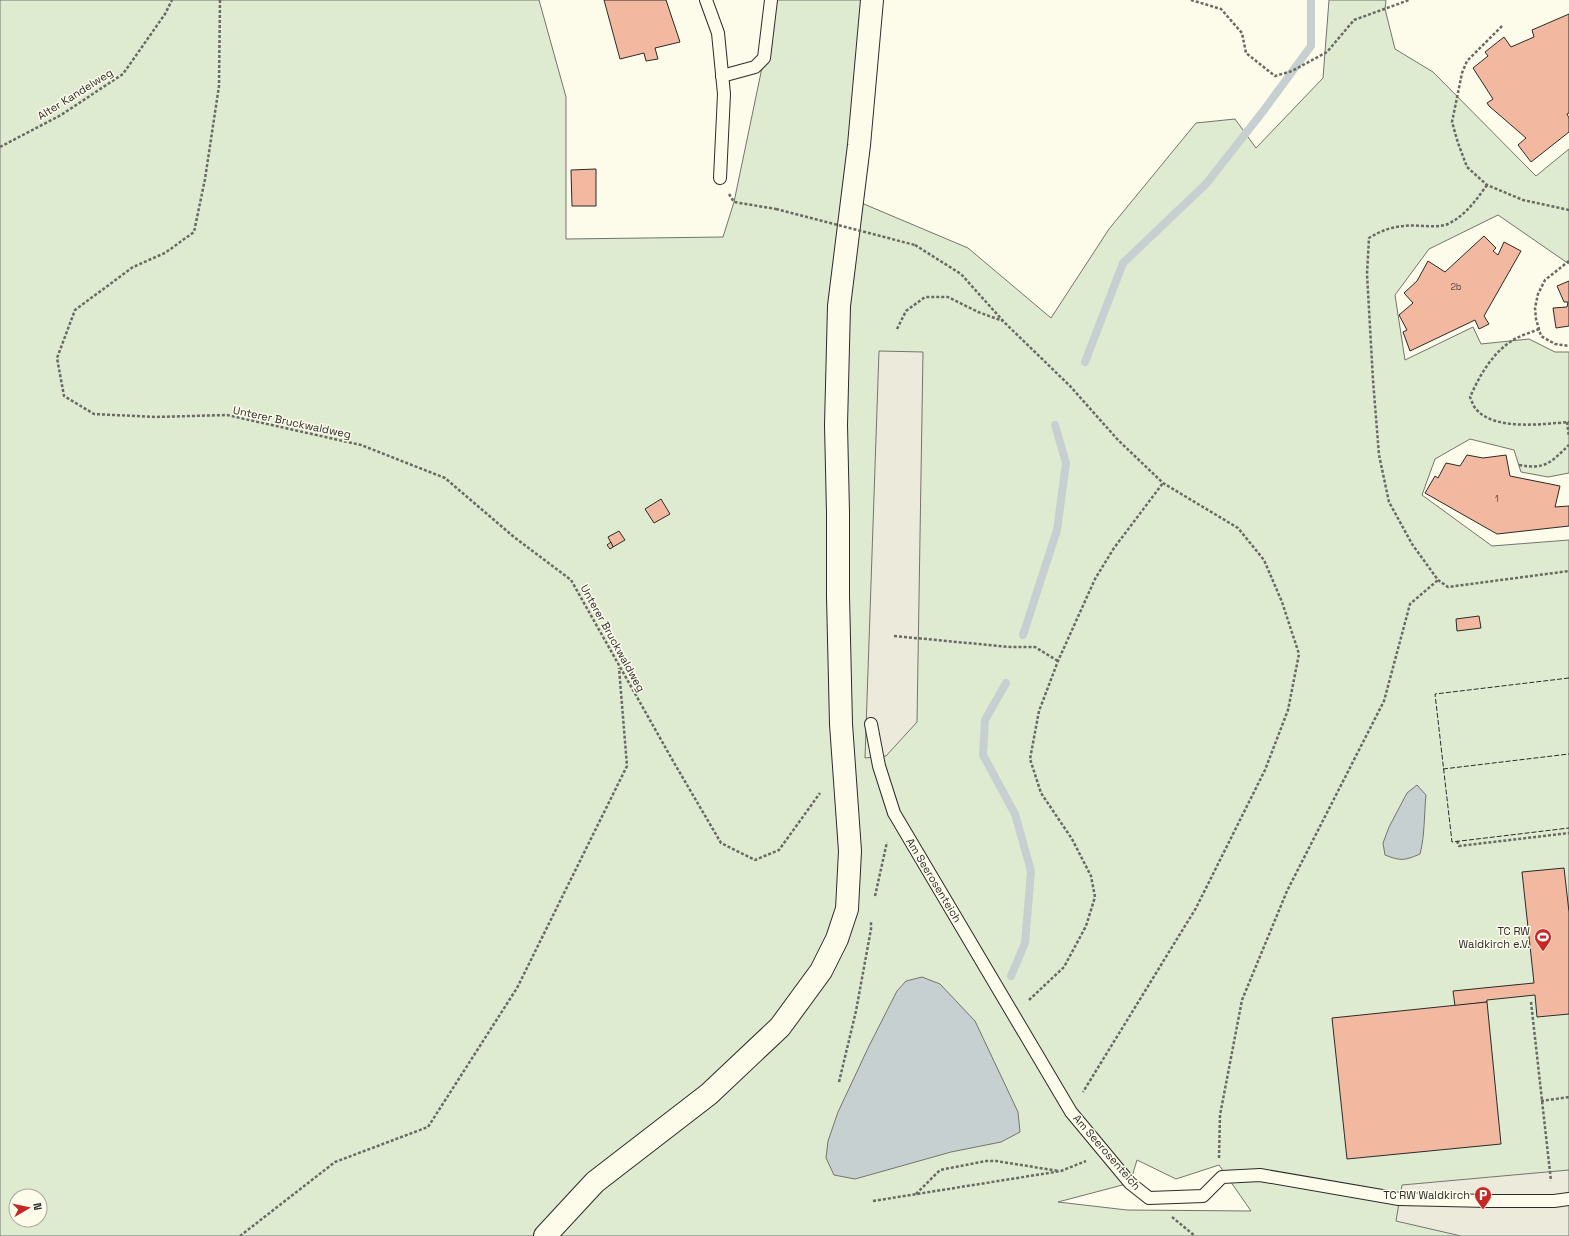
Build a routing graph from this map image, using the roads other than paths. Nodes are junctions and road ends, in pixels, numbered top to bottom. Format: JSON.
{"nodes":[{"id":1,"x":706,"y":0,"type":"edge"},
{"id":2,"x":771,"y":0,"type":"edge"},
{"id":3,"x":872,"y":0,"type":"edge"},
{"id":4,"x":722,"y":76,"type":"junction"},
{"id":5,"x":720,"y":178,"type":"road end"},
{"id":6,"x":871,"y":724,"type":"dead end"},
{"id":7,"x":1569,"y":1199,"type":"edge"},
{"id":8,"x":545,"y":1236,"type":"edge"}],
"edges":[{"from":1,"to":4,"type":"lane"},
{"from":2,"to":4,"type":"lane"},
{"from":3,"to":8,"type":"street"},
{"from":4,"to":5,"type":"lane"},
{"from":6,"to":7,"type":"lane","name":"Am Seerosenteich"}]}
